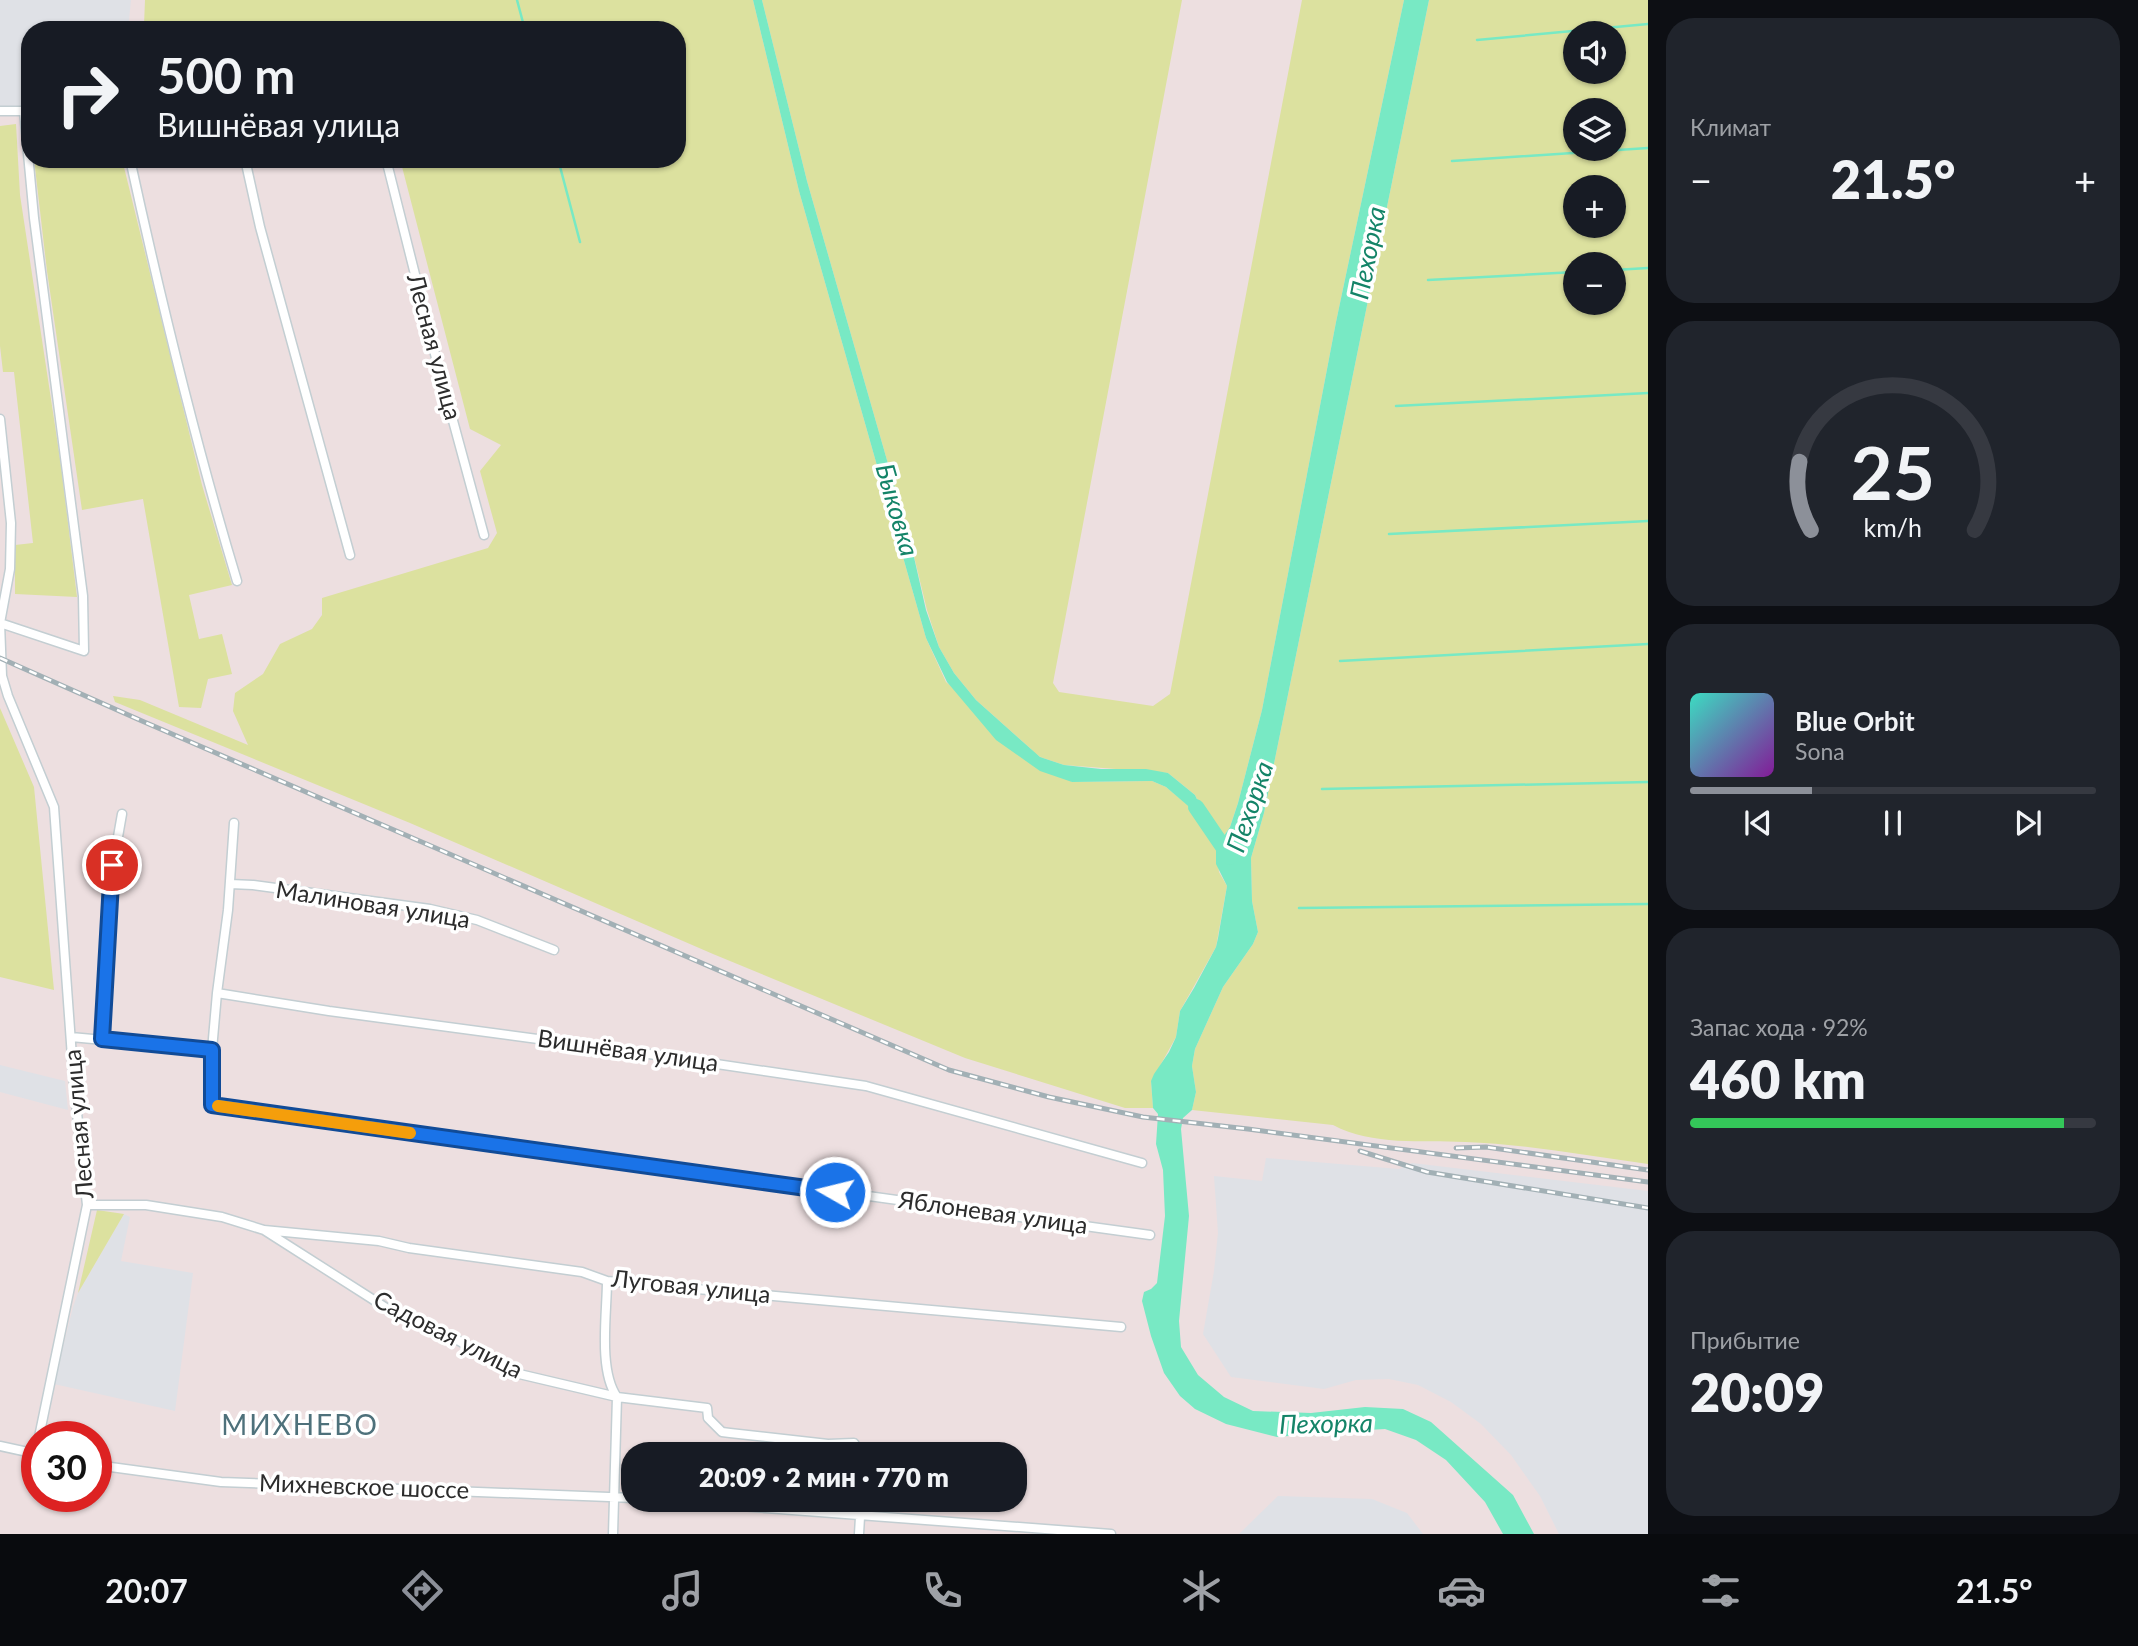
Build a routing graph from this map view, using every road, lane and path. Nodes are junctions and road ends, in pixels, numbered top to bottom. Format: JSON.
{"nodes":[{"id":1,"x":0,"y":111,"type":"edge"},
{"id":2,"x":21,"y":112,"type":"edge"},
{"id":3,"x":31,"y":168,"type":"edge"},
{"id":4,"x":132,"y":168,"type":"edge"},
{"id":5,"x":247,"y":168,"type":"edge"},
{"id":6,"x":388,"y":168,"type":"edge"},
{"id":7,"x":0,"y":419,"type":"edge"},
{"id":8,"x":484,"y":535,"type":"dead end"},
{"id":9,"x":350,"y":555,"type":"dead end"},
{"id":10,"x":237,"y":581,"type":"dead end"},
{"id":11,"x":0,"y":623,"type":"edge"},
{"id":12,"x":121,"y":814,"type":"dead end"},
{"id":13,"x":234,"y":823,"type":"dead end"},
{"id":14,"x":230,"y":884,"type":"junction"},
{"id":15,"x":554,"y":950,"type":"dead end"},
{"id":16,"x":217,"y":993,"type":"junction"},
{"id":17,"x":71,"y":1037,"type":"junction"},
{"id":18,"x":102,"y":1039,"type":"junction"},
{"id":19,"x":212,"y":1050,"type":"junction"},
{"id":20,"x":1142,"y":1163,"type":"dead end"},
{"id":21,"x":87,"y":1205,"type":"junction"},
{"id":22,"x":264,"y":1230,"type":"junction"},
{"id":23,"x":1150,"y":1235,"type":"dead end"},
{"id":24,"x":607,"y":1281,"type":"junction"},
{"id":25,"x":1121,"y":1326,"type":"dead end"},
{"id":26,"x":617,"y":1397,"type":"junction"},
{"id":27,"x":42,"y":1421,"type":"edge"},
{"id":28,"x":810,"y":1442,"type":"edge"},
{"id":29,"x":0,"y":1446,"type":"edge"},
{"id":30,"x":21,"y":1449,"type":"edge"},
{"id":31,"x":112,"y":1467,"type":"edge"},
{"id":32,"x":614,"y":1496,"type":"junction"},
{"id":33,"x":621,"y":1497,"type":"edge"},
{"id":34,"x":811,"y":1512,"type":"edge"},
{"id":35,"x":861,"y":1512,"type":"edge"},
{"id":36,"x":861,"y":1516,"type":"junction"},
{"id":37,"x":1055,"y":1532,"type":"edge"},
{"id":38,"x":612,"y":1534,"type":"edge"},
{"id":39,"x":859,"y":1534,"type":"edge"},
{"id":40,"x":1111,"y":1534,"type":"edge"}],
"edges":[{"from":1,"to":2,"type":"street"},
{"from":3,"to":11,"type":"street"},
{"from":4,"to":10,"type":"street"},
{"from":5,"to":9,"type":"street"},
{"from":6,"to":8,"type":"street","name":"Лесная улица"},
{"from":7,"to":11,"type":"street"},
{"from":11,"to":17,"type":"street","name":"Лесная улица"},
{"from":12,"to":18,"type":"street"},
{"from":13,"to":14,"type":"street"},
{"from":14,"to":15,"type":"street","name":"Малиновая улица"},
{"from":14,"to":16,"type":"street"},
{"from":16,"to":19,"type":"street"},
{"from":16,"to":20,"type":"street","name":"Вишнёвая улица"},
{"from":17,"to":18,"type":"street"},
{"from":17,"to":21,"type":"street","name":"Лесная улица"},
{"from":18,"to":19,"type":"street"},
{"from":19,"to":23,"type":"street","name":"Яблоневая улица"},
{"from":21,"to":22,"type":"street","name":"Садовая улица"},
{"from":21,"to":27,"type":"street","name":"Лесная улица"},
{"from":22,"to":24,"type":"street","name":"Луговая улица"},
{"from":22,"to":26,"type":"street","name":"Садовая улица"},
{"from":24,"to":25,"type":"street","name":"Луговая улица"},
{"from":24,"to":26,"type":"street"},
{"from":26,"to":28,"type":"street","name":"Садовая улица"},
{"from":26,"to":32,"type":"street"},
{"from":29,"to":30,"type":"street"},
{"from":31,"to":32,"type":"street","name":"Михневское шоссе"},
{"from":32,"to":33,"type":"street","name":"Михневское шоссе"},
{"from":32,"to":38,"type":"street"},
{"from":34,"to":36,"type":"street"},
{"from":35,"to":36,"type":"street"},
{"from":36,"to":37,"type":"street"},
{"from":36,"to":39,"type":"street"},
{"from":37,"to":40,"type":"street"}]}
